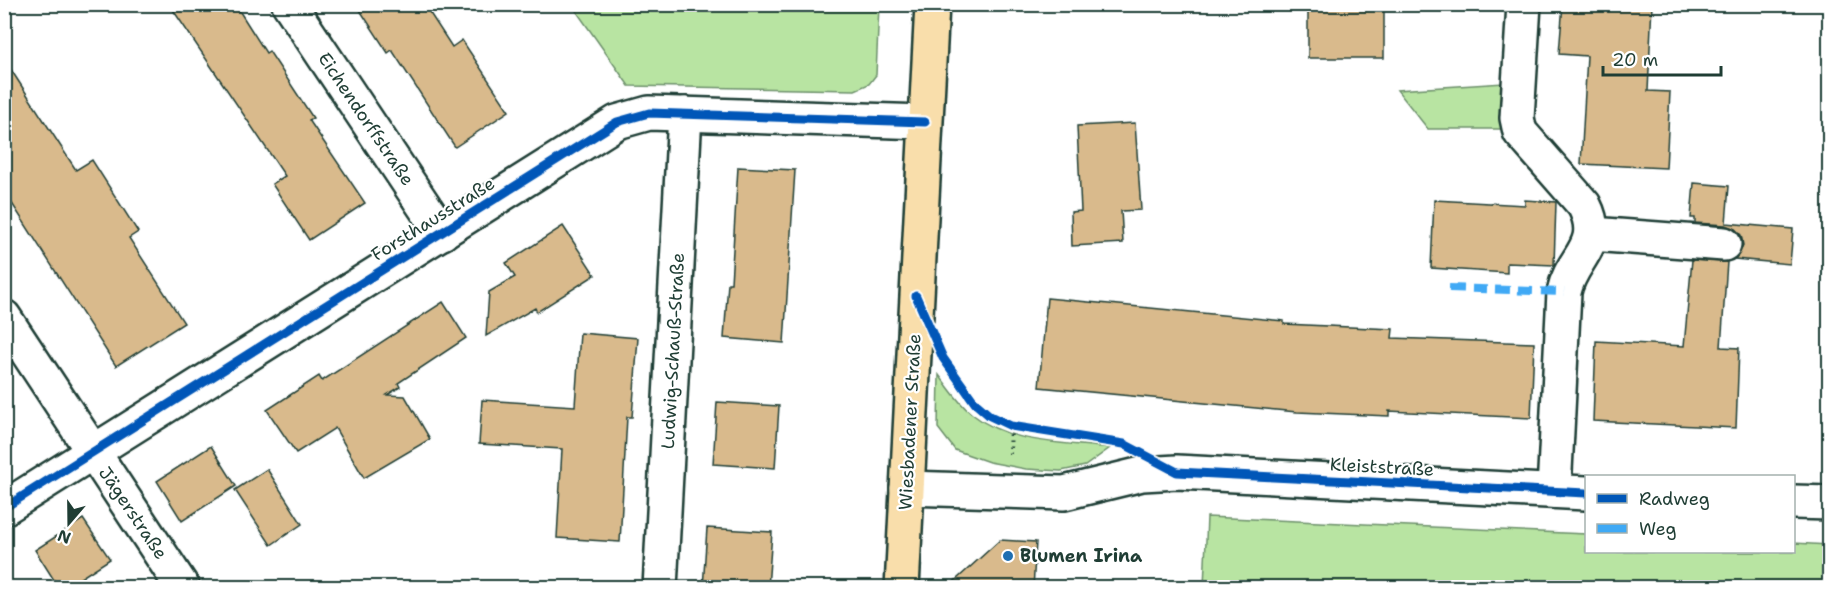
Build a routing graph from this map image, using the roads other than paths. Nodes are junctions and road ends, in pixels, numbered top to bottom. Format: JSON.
{"nodes":[{"id":1,"x":289,"y":4,"type":"edge"},
{"id":2,"x":932,"y":4,"type":"edge"},
{"id":3,"x":1524,"y":4,"type":"edge"},
{"id":4,"x":685,"y":114,"type":"junction"},
{"id":5,"x":925,"y":122,"type":"junction"},
{"id":6,"x":442,"y":233,"type":"junction"},
{"id":7,"x":1592,"y":234,"type":"junction"},
{"id":8,"x":1724,"y":244,"type":"dead end"},
{"id":9,"x":4,"y":317,"type":"edge"},
{"id":10,"x":94,"y":454,"type":"junction"},
{"id":11,"x":907,"y":488,"type":"junction"},
{"id":12,"x":1554,"y":491,"type":"junction"},
{"id":13,"x":1585,"y":493,"type":"edge"},
{"id":14,"x":1795,"y":502,"type":"edge"},
{"id":15,"x":1830,"y":503,"type":"edge"},
{"id":16,"x":4,"y":508,"type":"edge"},
{"id":17,"x":183,"y":588,"type":"edge"},
{"id":18,"x":660,"y":588,"type":"edge"},
{"id":19,"x":902,"y":588,"type":"edge"}],
"edges":[{"from":1,"to":6,"type":"street","name":"Eichendorffstraße"},
{"from":2,"to":5,"type":"main road","name":"Wiesbadener Straße"},
{"from":3,"to":7,"type":"street"},
{"from":4,"to":5,"type":"street","name":"Forsthausstraße"},
{"from":4,"to":6,"type":"street","name":"Forsthausstraße"},
{"from":4,"to":18,"type":"street","name":"Ludwig-Schauß-Straße"},
{"from":5,"to":11,"type":"main road","name":"Wiesbadener Straße"},
{"from":6,"to":10,"type":"street","name":"Forsthausstraße"},
{"from":7,"to":8,"type":"street"},
{"from":7,"to":12,"type":"street"},
{"from":9,"to":10,"type":"street","name":"Jägerstraße"},
{"from":10,"to":16,"type":"street","name":"Forsthausstraße"},
{"from":10,"to":17,"type":"street","name":"Jägerstraße"},
{"from":11,"to":12,"type":"street","name":"Kleiststraße"},
{"from":11,"to":19,"type":"main road","name":"Wiesbadener Straße"},
{"from":12,"to":13,"type":"street","name":"Kleiststraße"},
{"from":14,"to":15,"type":"street"}]}
